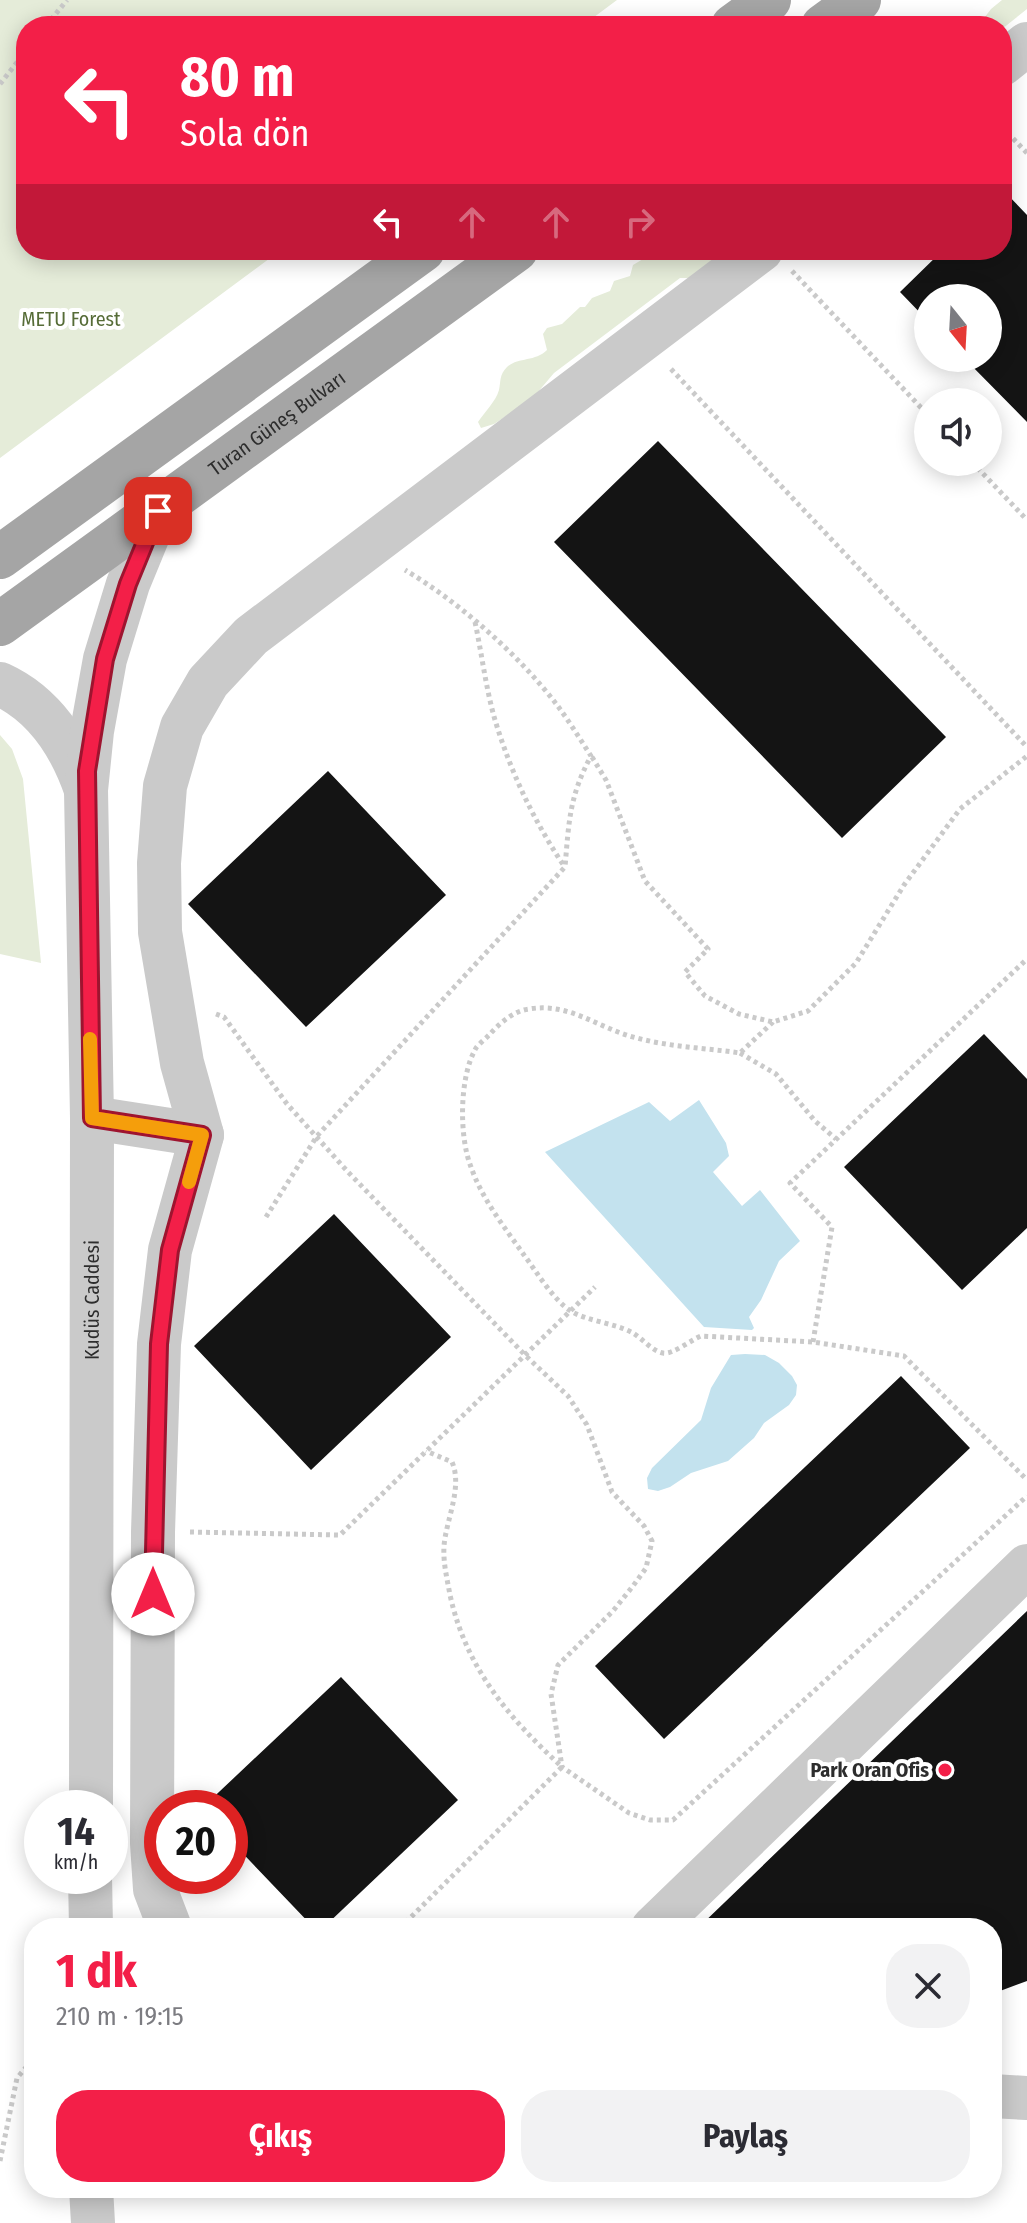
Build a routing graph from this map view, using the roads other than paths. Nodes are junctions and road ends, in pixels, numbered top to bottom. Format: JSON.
{"nodes":[{"id":1,"x":769,"y":0,"type":"edge"},
{"id":2,"x":859,"y":0,"type":"edge"},
{"id":3,"x":747,"y":16,"type":"edge"},
{"id":4,"x":837,"y":16,"type":"edge"},
{"id":5,"x":409,"y":260,"type":"edge"},
{"id":6,"x":502,"y":260,"type":"edge"},
{"id":7,"x":766,"y":260,"type":"edge"},
{"id":8,"x":158,"y":511,"type":"junction"},
{"id":9,"x":0,"y":557,"type":"edge"},
{"id":10,"x":0,"y":624,"type":"edge"},
{"id":11,"x":0,"y":684,"type":"edge"},
{"id":12,"x":86,"y":790,"type":"junction"},
{"id":13,"x":92,"y":1118,"type":"junction"},
{"id":14,"x":202,"y":1135,"type":"junction"},
{"id":15,"x":1027,"y":1566,"type":"edge"},
{"id":16,"x":91,"y":1790,"type":"edge"},
{"id":17,"x":90,"y":1894,"type":"edge"},
{"id":18,"x":91,"y":1918,"type":"edge"},
{"id":19,"x":166,"y":1918,"type":"edge"},
{"id":20,"x":663,"y":1918,"type":"edge"},
{"id":21,"x":1002,"y":2097,"type":"edge"},
{"id":22,"x":1027,"y":2098,"type":"edge"},
{"id":23,"x":92,"y":2198,"type":"edge"},
{"id":24,"x":93,"y":2223,"type":"edge"}],
"edges":[{"from":1,"to":3,"type":"main road"},
{"from":2,"to":4,"type":"main road"},
{"from":5,"to":9,"type":"main road"},
{"from":6,"to":8,"type":"main road","name":"Turan Güneş Bulvarı"},
{"from":7,"to":14,"type":"street"},
{"from":8,"to":10,"type":"main road","name":"Turan Güneş Bulvarı"},
{"from":8,"to":12,"type":"street","name":"Kudüs Caddesi"},
{"from":11,"to":12,"type":"street","name":"Kudüs Caddesi"},
{"from":12,"to":13,"type":"street","name":"Kudüs Caddesi"},
{"from":13,"to":14,"type":"street"},
{"from":13,"to":16,"type":"street","name":"Kudüs Caddesi"},
{"from":14,"to":19,"type":"street"},
{"from":15,"to":20,"type":"street"},
{"from":17,"to":18,"type":"street"},
{"from":21,"to":22,"type":"street"},
{"from":23,"to":24,"type":"street"}]}
